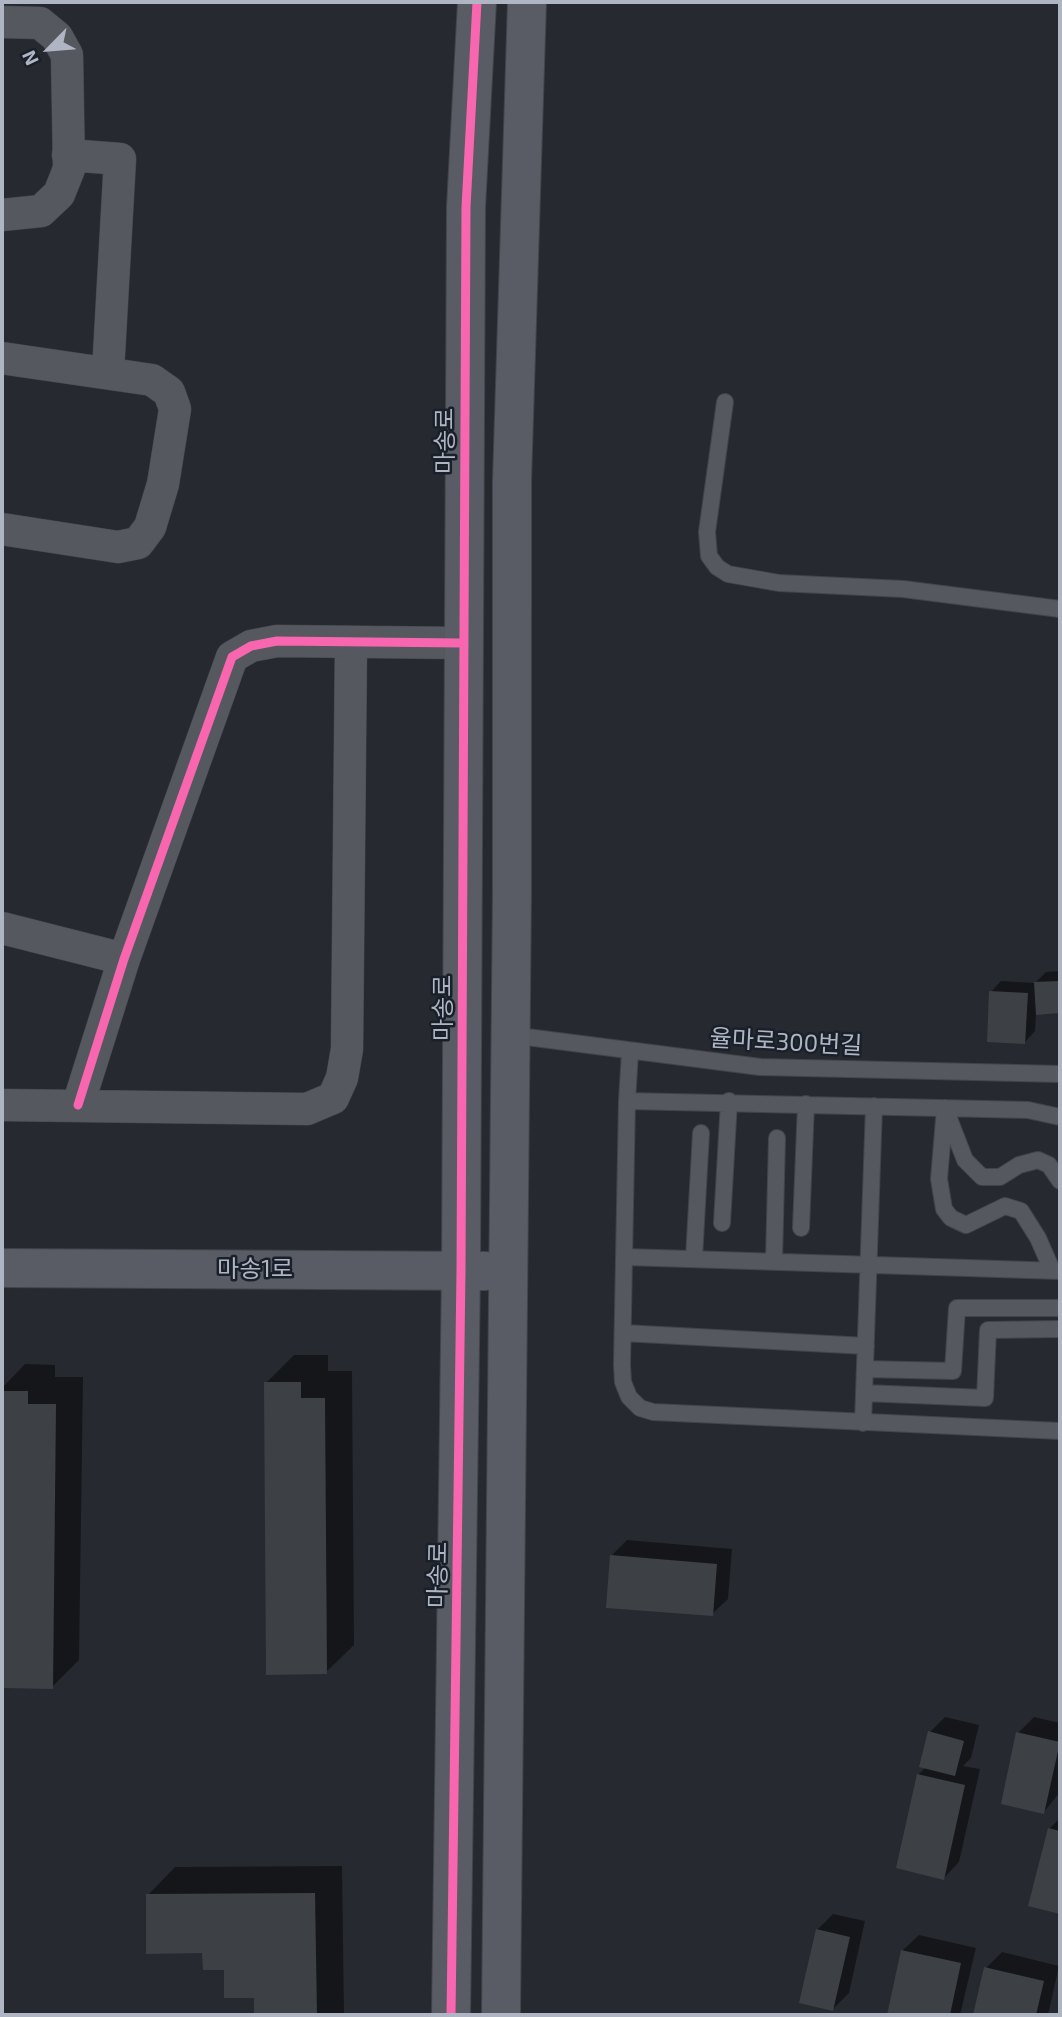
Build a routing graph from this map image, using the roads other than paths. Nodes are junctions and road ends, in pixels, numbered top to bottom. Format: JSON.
{"nodes":[{"id":1,"x":477,"y":2,"type":"edge"},
{"id":2,"x":527,"y":2,"type":"edge"},
{"id":3,"x":2,"y":22,"type":"edge"},
{"id":4,"x":68,"y":155,"type":"junction"},
{"id":5,"x":2,"y":215,"type":"edge"},
{"id":6,"x":2,"y":358,"type":"edge"},
{"id":7,"x":108,"y":372,"type":"junction"},
{"id":8,"x":725,"y":402,"type":"dead end"},
{"id":9,"x":2,"y":529,"type":"edge"},
{"id":10,"x":1060,"y":609,"type":"edge"},
{"id":11,"x":462,"y":643,"type":"junction"},
{"id":12,"x":351,"y":644,"type":"junction"},
{"id":13,"x":2,"y":928,"type":"edge"},
{"id":14,"x":124,"y":959,"type":"junction"},
{"id":15,"x":511,"y":1035,"type":"junction"},
{"id":16,"x":630,"y":1052,"type":"junction"},
{"id":17,"x":1060,"y":1074,"type":"edge"},
{"id":18,"x":627,"y":1101,"type":"junction"},
{"id":19,"x":729,"y":1101,"type":"junction"},
{"id":20,"x":806,"y":1104,"type":"junction"},
{"id":21,"x":2,"y":1105,"type":"edge"},
{"id":22,"x":78,"y":1105,"type":"junction"},
{"id":23,"x":874,"y":1106,"type":"junction"},
{"id":24,"x":945,"y":1108,"type":"junction"},
{"id":25,"x":1060,"y":1117,"type":"edge"},
{"id":26,"x":701,"y":1133,"type":"dead end"},
{"id":27,"x":777,"y":1138,"type":"dead end"},
{"id":28,"x":1060,"y":1181,"type":"edge"},
{"id":29,"x":722,"y":1223,"type":"dead end"},
{"id":30,"x":802,"y":1228,"type":"dead end"},
{"id":31,"x":626,"y":1256,"type":"junction"},
{"id":32,"x":694,"y":1258,"type":"junction"},
{"id":33,"x":774,"y":1260,"type":"junction"},
{"id":34,"x":869,"y":1264,"type":"junction"},
{"id":35,"x":2,"y":1268,"type":"edge"},
{"id":36,"x":461,"y":1270,"type":"junction"},
{"id":37,"x":1056,"y":1271,"type":"edge"},
{"id":38,"x":508,"y":1272,"type":"junction"},
{"id":39,"x":1060,"y":1308,"type":"edge"},
{"id":40,"x":1060,"y":1329,"type":"edge"},
{"id":41,"x":623,"y":1333,"type":"junction"},
{"id":42,"x":866,"y":1346,"type":"junction"},
{"id":43,"x":865,"y":1369,"type":"junction"},
{"id":44,"x":864,"y":1393,"type":"junction"},
{"id":45,"x":863,"y":1423,"type":"junction"},
{"id":46,"x":1060,"y":1430,"type":"edge"},
{"id":47,"x":451,"y":2015,"type":"edge"},
{"id":48,"x":501,"y":2015,"type":"edge"}],
"edges":[{"from":1,"to":11,"type":"street","name":"마송로"},
{"from":2,"to":15,"type":"street"},
{"from":3,"to":4,"type":"street"},
{"from":4,"to":5,"type":"street"},
{"from":4,"to":7,"type":"street"},
{"from":6,"to":7,"type":"street"},
{"from":7,"to":9,"type":"street"},
{"from":8,"to":10,"type":"lane"},
{"from":11,"to":12,"type":"street"},
{"from":11,"to":36,"type":"street","name":"마송로"},
{"from":12,"to":14,"type":"street"},
{"from":12,"to":22,"type":"street"},
{"from":13,"to":14,"type":"street"},
{"from":14,"to":22,"type":"street"},
{"from":15,"to":16,"type":"lane","name":"율마로300번길"},
{"from":15,"to":38,"type":"street"},
{"from":16,"to":17,"type":"lane","name":"율마로300번길"},
{"from":16,"to":18,"type":"lane"},
{"from":18,"to":19,"type":"lane"},
{"from":18,"to":31,"type":"lane"},
{"from":19,"to":20,"type":"lane"},
{"from":19,"to":29,"type":"lane"},
{"from":20,"to":23,"type":"lane"},
{"from":20,"to":30,"type":"lane"},
{"from":21,"to":22,"type":"street"},
{"from":23,"to":24,"type":"lane"},
{"from":23,"to":34,"type":"lane"},
{"from":24,"to":25,"type":"lane"},
{"from":24,"to":28,"type":"lane"},
{"from":24,"to":37,"type":"lane"},
{"from":26,"to":32,"type":"lane"},
{"from":27,"to":33,"type":"lane"},
{"from":31,"to":32,"type":"lane"},
{"from":31,"to":41,"type":"lane"},
{"from":32,"to":33,"type":"lane"},
{"from":33,"to":34,"type":"lane"},
{"from":34,"to":37,"type":"lane"},
{"from":34,"to":42,"type":"lane"},
{"from":35,"to":36,"type":"street","name":"마송1로"},
{"from":36,"to":38,"type":"street","name":"마송1로"},
{"from":36,"to":47,"type":"street","name":"마송로"},
{"from":38,"to":48,"type":"street"},
{"from":39,"to":43,"type":"lane"},
{"from":40,"to":44,"type":"lane"},
{"from":41,"to":42,"type":"lane"},
{"from":41,"to":45,"type":"lane"},
{"from":42,"to":43,"type":"lane"},
{"from":43,"to":44,"type":"lane"},
{"from":44,"to":45,"type":"lane"},
{"from":45,"to":46,"type":"lane"}]}
